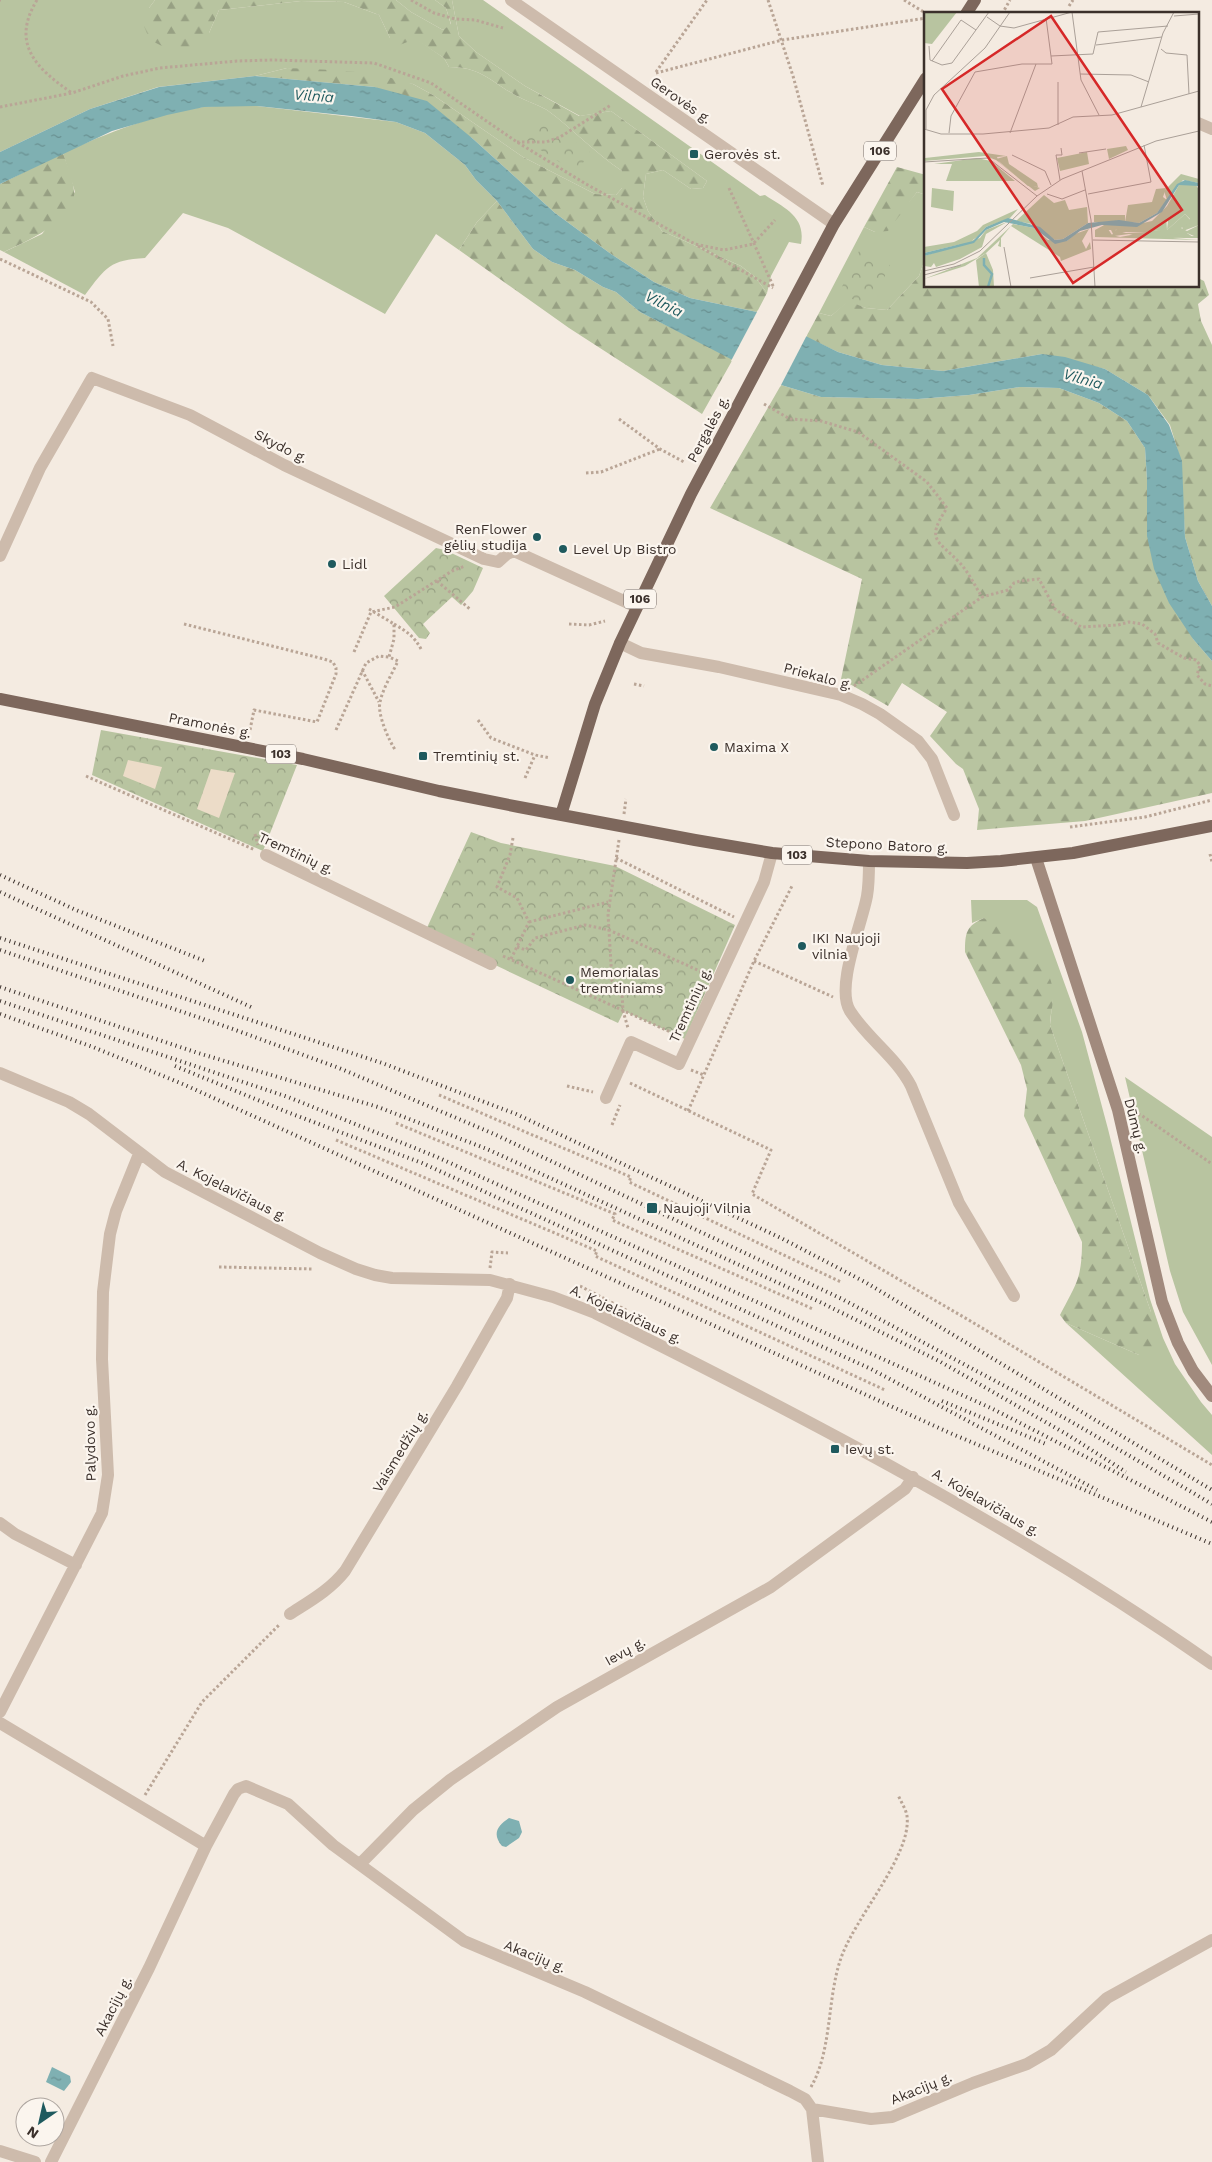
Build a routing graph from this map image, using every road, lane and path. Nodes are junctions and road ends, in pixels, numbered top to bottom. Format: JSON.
{"nodes":[{"id":1,"x":37,"y":0,"type":"edge"},
{"id":2,"x":412,"y":0,"type":"edge"},
{"id":3,"x":511,"y":0,"type":"edge"},
{"id":4,"x":707,"y":0,"type":"edge"},
{"id":5,"x":768,"y":0,"type":"edge"},
{"id":6,"x":905,"y":0,"type":"edge"},
{"id":7,"x":975,"y":0,"type":"edge"},
{"id":8,"x":1010,"y":0,"type":"edge"},
{"id":9,"x":1073,"y":0,"type":"edge"},
{"id":10,"x":1069,"y":6,"type":"dead end"},
{"id":11,"x":924,"y":12,"type":"edge"},
{"id":12,"x":967,"y":12,"type":"edge"},
{"id":13,"x":1003,"y":12,"type":"edge"},
{"id":14,"x":924,"y":18,"type":"edge"},
{"id":15,"x":503,"y":28,"type":"dead end"},
{"id":16,"x":782,"y":40,"type":"junction"},
{"id":17,"x":924,"y":81,"type":"edge"},
{"id":18,"x":72,"y":93,"type":"junction"},
{"id":19,"x":611,"y":105,"type":"dead end"},
{"id":20,"x":0,"y":107,"type":"edge"},
{"id":21,"x":1200,"y":124,"type":"edge"},
{"id":22,"x":1212,"y":129,"type":"edge"},
{"id":23,"x":517,"y":142,"type":"junction"},
{"id":24,"x":823,"y":186,"type":"dead end"},
{"id":25,"x":729,"y":188,"type":"dead end"},
{"id":26,"x":775,"y":220,"type":"dead end"},
{"id":27,"x":834,"y":224,"type":"junction"},
{"id":28,"x":695,"y":244,"type":"junction"},
{"id":29,"x":753,"y":244,"type":"junction"},
{"id":30,"x":0,"y":259,"type":"edge"},
{"id":31,"x":113,"y":346,"type":"dead end"},
{"id":32,"x":764,"y":404,"type":"dead end"},
{"id":33,"x":619,"y":419,"type":"dead end"},
{"id":34,"x":660,"y":449,"type":"junction"},
{"id":35,"x":684,"y":462,"type":"dead end"},
{"id":36,"x":586,"y":473,"type":"dead end"},
{"id":37,"x":0,"y":556,"type":"edge"},
{"id":38,"x":484,"y":559,"type":"junction"},
{"id":39,"x":437,"y":581,"type":"junction"},
{"id":40,"x":982,"y":596,"type":"junction"},
{"id":41,"x":636,"y":607,"type":"junction"},
{"id":42,"x":471,"y":610,"type":"dead end"},
{"id":43,"x":370,"y":611,"type":"junction"},
{"id":44,"x":605,"y":621,"type":"dead end"},
{"id":45,"x":184,"y":624,"type":"dead end"},
{"id":46,"x":394,"y":624,"type":"junction"},
{"id":47,"x":569,"y":624,"type":"dead end"},
{"id":48,"x":620,"y":642,"type":"junction"},
{"id":49,"x":421,"y":649,"type":"dead end"},
{"id":50,"x":354,"y":652,"type":"dead end"},
{"id":51,"x":390,"y":657,"type":"junction"},
{"id":52,"x":362,"y":669,"type":"junction"},
{"id":53,"x":634,"y":684,"type":"dead end"},
{"id":54,"x":644,"y":686,"type":"dead end"},
{"id":55,"x":1212,"y":686,"type":"edge"},
{"id":56,"x":841,"y":695,"type":"junction"},
{"id":57,"x":0,"y":699,"type":"edge"},
{"id":58,"x":380,"y":702,"type":"junction"},
{"id":59,"x":478,"y":720,"type":"dead end"},
{"id":60,"x":250,"y":730,"type":"dead end"},
{"id":61,"x":336,"y":730,"type":"dead end"},
{"id":62,"x":396,"y":751,"type":"dead end"},
{"id":63,"x":535,"y":755,"type":"junction"},
{"id":64,"x":550,"y":758,"type":"dead end"},
{"id":65,"x":86,"y":776,"type":"dead end"},
{"id":66,"x":525,"y":778,"type":"dead end"},
{"id":67,"x":1212,"y":800,"type":"edge"},
{"id":68,"x":561,"y":815,"type":"junction"},
{"id":69,"x":954,"y":816,"type":"dead end"},
{"id":70,"x":1212,"y":826,"type":"edge"},
{"id":71,"x":1070,"y":827,"type":"dead end"},
{"id":72,"x":513,"y":838,"type":"dead end"},
{"id":73,"x":772,"y":852,"type":"junction"},
{"id":74,"x":1210,"y":854,"type":"dead end"},
{"id":75,"x":266,"y":855,"type":"joint"},
{"id":76,"x":1036,"y":858,"type":"junction"},
{"id":77,"x":869,"y":861,"type":"junction"},
{"id":78,"x":1212,"y":862,"type":"edge"},
{"id":79,"x":792,"y":886,"type":"dead end"},
{"id":80,"x":608,"y":902,"type":"junction"},
{"id":81,"x":728,"y":914,"type":"dead end"},
{"id":82,"x":530,"y":922,"type":"junction"},
{"id":83,"x":609,"y":930,"type":"junction"},
{"id":84,"x":517,"y":947,"type":"junction"},
{"id":85,"x":754,"y":961,"type":"junction"},
{"id":86,"x":491,"y":964,"type":"dead end"},
{"id":87,"x":702,"y":972,"type":"dead end"},
{"id":88,"x":846,"y":1003,"type":"junction"},
{"id":89,"x":623,"y":1011,"type":"junction"},
{"id":90,"x":674,"y":1034,"type":"dead end"},
{"id":91,"x":0,"y":1073,"type":"edge"},
{"id":92,"x":630,"y":1083,"type":"dead end"},
{"id":93,"x":567,"y":1086,"type":"dead end"},
{"id":94,"x":588,"y":1089,"type":"dead end"},
{"id":95,"x":439,"y":1095,"type":"dead end"},
{"id":96,"x":606,"y":1098,"type":"dead end"},
{"id":97,"x":688,"y":1111,"type":"junction"},
{"id":98,"x":1130,"y":1112,"type":"dead end"},
{"id":99,"x":396,"y":1123,"type":"dead end"},
{"id":100,"x":336,"y":1140,"type":"dead end"},
{"id":101,"x":139,"y":1154,"type":"junction"},
{"id":102,"x":1212,"y":1164,"type":"edge"},
{"id":103,"x":508,"y":1253,"type":"dead end"},
{"id":104,"x":219,"y":1267,"type":"dead end"},
{"id":105,"x":313,"y":1269,"type":"dead end"},
{"id":106,"x":490,"y":1280,"type":"junction"},
{"id":107,"x":841,"y":1282,"type":"dead end"},
{"id":108,"x":510,"y":1284,"type":"junction"},
{"id":109,"x":1014,"y":1296,"type":"dead end"},
{"id":110,"x":813,"y":1309,"type":"dead end"},
{"id":111,"x":885,"y":1390,"type":"dead end"},
{"id":112,"x":1212,"y":1396,"type":"edge"},
{"id":113,"x":1212,"y":1465,"type":"edge"},
{"id":114,"x":912,"y":1477,"type":"junction"},
{"id":115,"x":0,"y":1523,"type":"edge"},
{"id":116,"x":76,"y":1565,"type":"junction"},
{"id":117,"x":290,"y":1614,"type":"joint"},
{"id":118,"x":1212,"y":1664,"type":"edge"},
{"id":119,"x":0,"y":1712,"type":"edge"},
{"id":120,"x":0,"y":1723,"type":"edge"},
{"id":121,"x":898,"y":1795,"type":"dead end"},
{"id":122,"x":138,"y":1806,"type":"junction"},
{"id":123,"x":206,"y":1846,"type":"junction"},
{"id":124,"x":361,"y":1863,"type":"junction"},
{"id":125,"x":1212,"y":1940,"type":"edge"},
{"id":126,"x":808,"y":2104,"type":"junction"},
{"id":127,"x":0,"y":2151,"type":"edge"},
{"id":128,"x":34,"y":2162,"type":"edge"},
{"id":129,"x":51,"y":2162,"type":"edge"},
{"id":130,"x":818,"y":2162,"type":"edge"}],
"edges":[{"from":1,"to":18,"type":"path"},
{"from":2,"to":15,"type":"path"},
{"from":3,"to":27,"type":"street","name":"Gerovės g."},
{"from":4,"to":16,"type":"path"},
{"from":5,"to":16,"type":"path"},
{"from":6,"to":11,"type":"path"},
{"from":7,"to":12,"type":"main road"},
{"from":8,"to":13,"type":"path"},
{"from":9,"to":10,"type":"path"},
{"from":14,"to":16,"type":"path"},
{"from":16,"to":24,"type":"path"},
{"from":17,"to":27,"type":"main road","name":"Pergalės g.","number":"106"},
{"from":18,"to":20,"type":"path"},
{"from":18,"to":23,"type":"path"},
{"from":19,"to":23,"type":"path"},
{"from":21,"to":22,"type":"street"},
{"from":23,"to":28,"type":"path"},
{"from":25,"to":29,"type":"path"},
{"from":26,"to":29,"type":"path"},
{"from":27,"to":41,"type":"main road","name":"Pergalės g.","number":"106"},
{"from":28,"to":29,"type":"path"},
{"from":28,"to":29,"type":"path"},
{"from":30,"to":31,"type":"path"},
{"from":32,"to":40,"type":"path"},
{"from":33,"to":34,"type":"path"},
{"from":34,"to":35,"type":"path"},
{"from":34,"to":36,"type":"path"},
{"from":37,"to":38,"type":"street","name":"Skydo g."},
{"from":38,"to":39,"type":"path"},
{"from":38,"to":41,"type":"street"},
{"from":39,"to":42,"type":"path"},
{"from":39,"to":43,"type":"path"},
{"from":40,"to":55,"type":"path"},
{"from":40,"to":56,"type":"path"},
{"from":41,"to":48,"type":"main road","name":"Pergalės g.","number":"106"},
{"from":43,"to":46,"type":"path"},
{"from":43,"to":50,"type":"path"},
{"from":44,"to":47,"type":"path"},
{"from":45,"to":60,"type":"path"},
{"from":46,"to":49,"type":"path"},
{"from":46,"to":51,"type":"path"},
{"from":48,"to":56,"type":"street","name":"Priekalo g."},
{"from":48,"to":68,"type":"main road","name":"Pergalės g.","number":"106"},
{"from":51,"to":52,"type":"path"},
{"from":51,"to":58,"type":"path"},
{"from":52,"to":58,"type":"path"},
{"from":52,"to":61,"type":"path"},
{"from":53,"to":54,"type":"path"},
{"from":56,"to":69,"type":"street","name":"Priekalo g."},
{"from":57,"to":68,"type":"main road","name":"Pramonės g.","number":"103"},
{"from":58,"to":62,"type":"path"},
{"from":59,"to":63,"type":"path"},
{"from":63,"to":64,"type":"path"},
{"from":63,"to":66,"type":"path"},
{"from":65,"to":75,"type":"path","name":"Tremtinių g."},
{"from":67,"to":71,"type":"path"},
{"from":68,"to":73,"type":"main road","name":"Stepono Batoro g.","number":"103"},
{"from":70,"to":76,"type":"main road","name":"Stepono Batoro g.","number":"103"},
{"from":72,"to":82,"type":"path"},
{"from":73,"to":77,"type":"main road","name":"Stepono Batoro g.","number":"103"},
{"from":73,"to":96,"type":"street","name":"Tremtinių g."},
{"from":74,"to":78,"type":"path"},
{"from":75,"to":86,"type":"street","name":"Tremtinių g."},
{"from":76,"to":77,"type":"main road","name":"Stepono Batoro g.","number":"103"},
{"from":76,"to":112,"type":"main road","name":"Dūmų g."},
{"from":77,"to":88,"type":"street"},
{"from":79,"to":85,"type":"path"},
{"from":80,"to":81,"type":"path"},
{"from":80,"to":82,"type":"path"},
{"from":80,"to":83,"type":"path"},
{"from":82,"to":84,"type":"path"},
{"from":83,"to":84,"type":"path"},
{"from":83,"to":87,"type":"path"},
{"from":83,"to":89,"type":"path"},
{"from":84,"to":89,"type":"path"},
{"from":85,"to":88,"type":"path"},
{"from":85,"to":97,"type":"path"},
{"from":88,"to":109,"type":"street"},
{"from":89,"to":90,"type":"path"},
{"from":91,"to":101,"type":"street","name":"A. Kojelavičiaus g."},
{"from":92,"to":97,"type":"path"},
{"from":93,"to":94,"type":"path"},
{"from":95,"to":107,"type":"path"},
{"from":97,"to":113,"type":"path"},
{"from":98,"to":102,"type":"path"},
{"from":99,"to":110,"type":"path"},
{"from":100,"to":111,"type":"path"},
{"from":101,"to":106,"type":"street","name":"A. Kojelavičiaus g."},
{"from":101,"to":116,"type":"street","name":"Palydovo g."},
{"from":103,"to":106,"type":"path"},
{"from":104,"to":105,"type":"path"},
{"from":106,"to":108,"type":"street","name":"A. Kojelavičiaus g."},
{"from":108,"to":114,"type":"street","name":"A. Kojelavičiaus g."},
{"from":108,"to":117,"type":"street","name":"Vaismedžių g."},
{"from":114,"to":118,"type":"street","name":"A. Kojelavičiaus g."},
{"from":114,"to":124,"type":"street","name":"Ievų g."},
{"from":115,"to":116,"type":"street"},
{"from":116,"to":119,"type":"street","name":"Palydovo g."},
{"from":117,"to":122,"type":"path"},
{"from":120,"to":122,"type":"street"},
{"from":121,"to":126,"type":"path"},
{"from":122,"to":123,"type":"street"},
{"from":123,"to":124,"type":"street","name":"Akacijų g."},
{"from":123,"to":129,"type":"street","name":"Akacijų g."},
{"from":124,"to":126,"type":"street","name":"Akacijų g."},
{"from":125,"to":126,"type":"street","name":"Akacijų g."},
{"from":126,"to":130,"type":"street"},
{"from":127,"to":128,"type":"street"}]}
